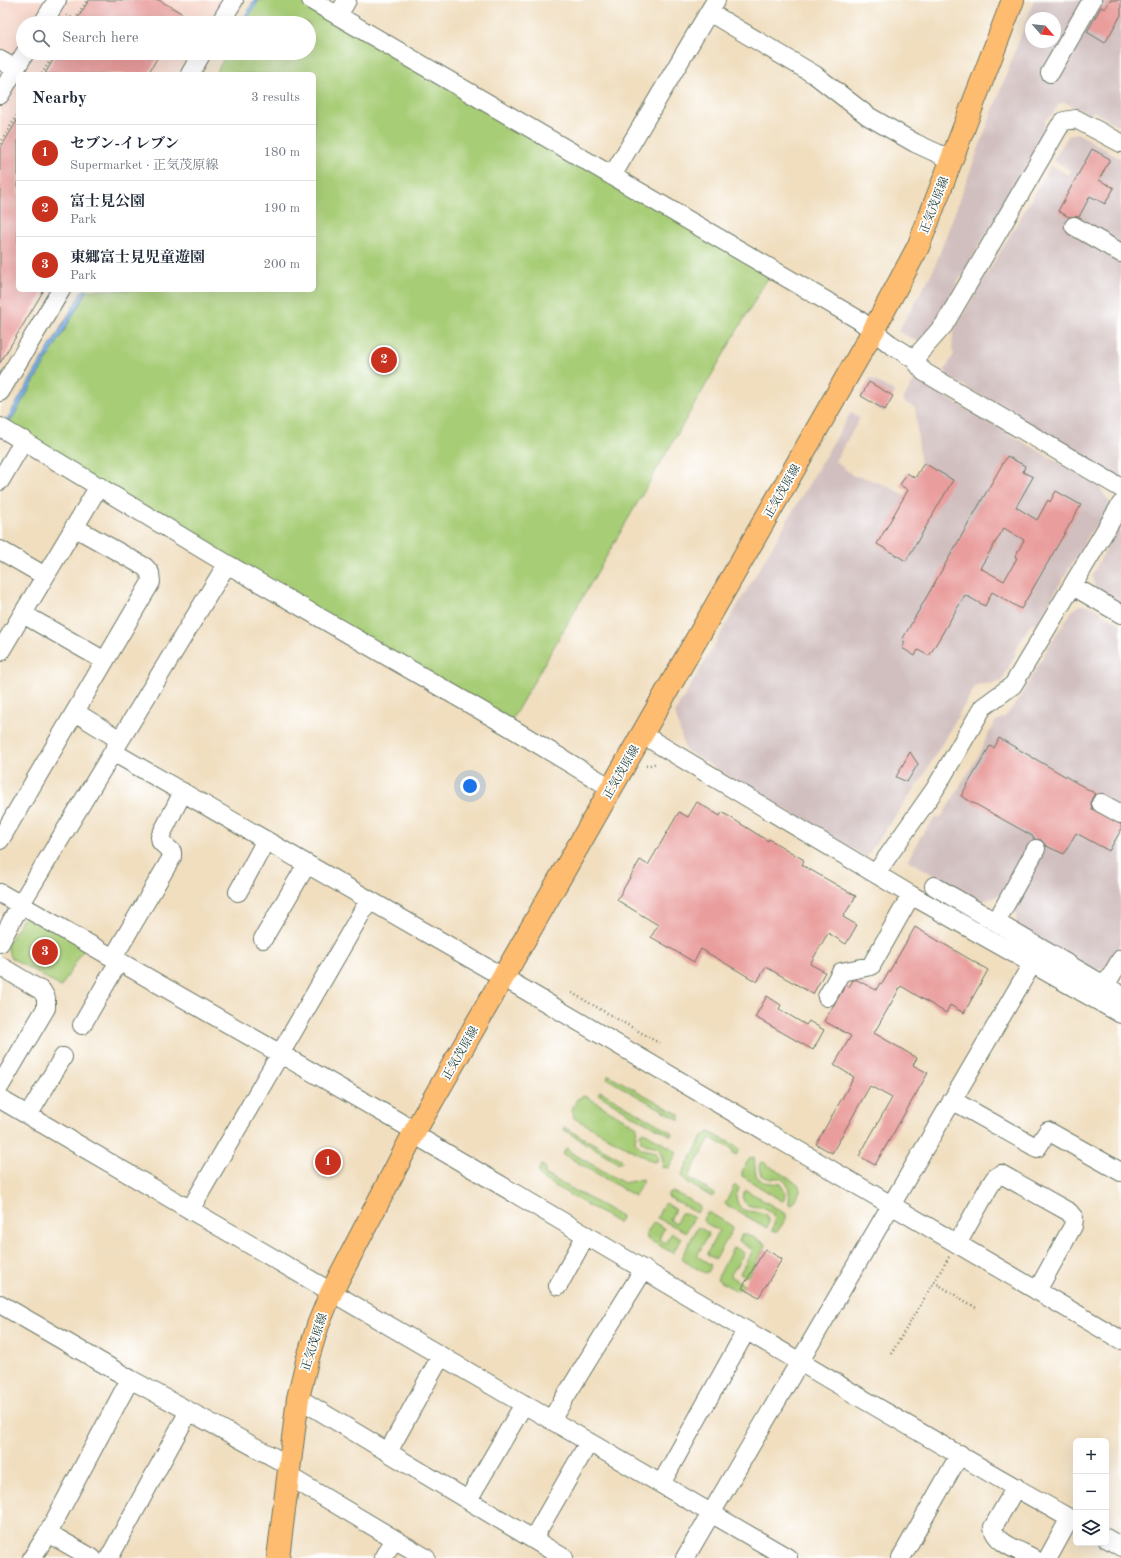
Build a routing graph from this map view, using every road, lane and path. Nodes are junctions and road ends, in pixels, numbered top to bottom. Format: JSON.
{"nodes":[{"id":1,"x":57,"y":0,"type":"edge"},
{"id":2,"x":86,"y":0,"type":"edge"},
{"id":3,"x":234,"y":0,"type":"edge"},
{"id":4,"x":311,"y":0,"type":"edge"},
{"id":5,"x":347,"y":0,"type":"edge"},
{"id":6,"x":1013,"y":0,"type":"edge"},
{"id":7,"x":1092,"y":0,"type":"edge"},
{"id":8,"x":712,"y":6,"type":"edge"},
{"id":9,"x":47,"y":16,"type":"edge"},
{"id":10,"x":77,"y":16,"type":"edge"},
{"id":11,"x":224,"y":16,"type":"edge"},
{"id":12,"x":338,"y":16,"type":"junction"},
{"id":13,"x":0,"y":60,"type":"edge"},
{"id":14,"x":21,"y":60,"type":"edge"},
{"id":15,"x":51,"y":60,"type":"edge"},
{"id":16,"x":198,"y":60,"type":"edge"},
{"id":17,"x":16,"y":69,"type":"junction"},
{"id":18,"x":43,"y":72,"type":"edge"},
{"id":19,"x":191,"y":72,"type":"edge"},
{"id":20,"x":1050,"y":73,"type":"dead end"},
{"id":21,"x":0,"y":95,"type":"edge"},
{"id":22,"x":16,"y":117,"type":"edge"},
{"id":23,"x":1121,"y":143,"type":"edge"},
{"id":24,"x":0,"y":144,"type":"edge"},
{"id":25,"x":951,"y":162,"type":"junction"},
{"id":26,"x":612,"y":176,"type":"junction"},
{"id":27,"x":1074,"y":226,"type":"dead end"},
{"id":28,"x":1121,"y":253,"type":"edge"},
{"id":29,"x":60,"y":292,"type":"edge"},
{"id":30,"x":873,"y":331,"type":"junction"},
{"id":31,"x":914,"y":359,"type":"junction"},
{"id":32,"x":0,"y":392,"type":"edge"},
{"id":33,"x":0,"y":427,"type":"edge"},
{"id":34,"x":24,"y":440,"type":"junction"},
{"id":35,"x":0,"y":481,"type":"edge"},
{"id":36,"x":98,"y":486,"type":"junction"},
{"id":37,"x":1121,"y":488,"type":"edge"},
{"id":38,"x":1121,"y":504,"type":"edge"},
{"id":39,"x":74,"y":527,"type":"junction"},
{"id":40,"x":0,"y":550,"type":"edge"},
{"id":41,"x":227,"y":564,"type":"junction"},
{"id":42,"x":45,"y":576,"type":"junction"},
{"id":43,"x":1073,"y":586,"type":"junction"},
{"id":44,"x":23,"y":614,"type":"junction"},
{"id":45,"x":1121,"y":614,"type":"edge"},
{"id":46,"x":0,"y":652,"type":"edge"},
{"id":47,"x":105,"y":660,"type":"junction"},
{"id":48,"x":75,"y":712,"type":"junction"},
{"id":49,"x":642,"y":735,"type":"junction"},
{"id":50,"x":117,"y":746,"type":"junction"},
{"id":51,"x":611,"y":788,"type":"junction"},
{"id":52,"x":183,"y":792,"type":"junction"},
{"id":53,"x":1101,"y":803,"type":"dead end"},
{"id":54,"x":1121,"y":814,"type":"edge"},
{"id":55,"x":0,"y":840,"type":"edge"},
{"id":56,"x":266,"y":840,"type":"junction"},
{"id":57,"x":1036,"y":849,"type":"dead end"},
{"id":58,"x":307,"y":864,"type":"junction"},
{"id":59,"x":876,"y":873,"type":"junction"},
{"id":60,"x":934,"y":886,"type":"dead end"},
{"id":61,"x":238,"y":892,"type":"dead end"},
{"id":62,"x":0,"y":894,"type":"edge"},
{"id":63,"x":911,"y":895,"type":"junction"},
{"id":64,"x":369,"y":900,"type":"junction"},
{"id":65,"x":20,"y":905,"type":"junction"},
{"id":66,"x":996,"y":922,"type":"junction"},
{"id":67,"x":263,"y":939,"type":"dead end"},
{"id":68,"x":0,"y":943,"type":"edge"},
{"id":69,"x":1121,"y":959,"type":"edge"},
{"id":70,"x":116,"y":960,"type":"junction"},
{"id":71,"x":1032,"y":964,"type":"junction"},
{"id":72,"x":0,"y":966,"type":"edge"},
{"id":73,"x":503,"y":978,"type":"junction"},
{"id":74,"x":1105,"y":986,"type":"junction"},
{"id":75,"x":572,"y":993,"type":"dead end"},
{"id":76,"x":1121,"y":995,"type":"edge"},
{"id":77,"x":827,"y":997,"type":"dead end"},
{"id":78,"x":1121,"y":1014,"type":"edge"},
{"id":79,"x":82,"y":1026,"type":"dead end"},
{"id":80,"x":659,"y":1043,"type":"dead end"},
{"id":81,"x":280,"y":1054,"type":"junction"},
{"id":82,"x":63,"y":1057,"type":"dead end"},
{"id":83,"x":0,"y":1086,"type":"edge"},
{"id":84,"x":0,"y":1098,"type":"edge"},
{"id":85,"x":952,"y":1100,"type":"junction"},
{"id":86,"x":29,"y":1114,"type":"junction"},
{"id":87,"x":415,"y":1131,"type":"junction"},
{"id":88,"x":1121,"y":1172,"type":"edge"},
{"id":89,"x":891,"y":1206,"type":"junction"},
{"id":90,"x":190,"y":1210,"type":"junction"},
{"id":91,"x":586,"y":1234,"type":"junction"},
{"id":92,"x":956,"y":1244,"type":"junction"},
{"id":93,"x":644,"y":1269,"type":"junction"},
{"id":94,"x":934,"y":1282,"type":"junction"},
{"id":95,"x":558,"y":1286,"type":"dead end"},
{"id":96,"x":1036,"y":1291,"type":"junction"},
{"id":97,"x":332,"y":1292,"type":"junction"},
{"id":98,"x":0,"y":1304,"type":"edge"},
{"id":99,"x":978,"y":1309,"type":"dead end"},
{"id":100,"x":746,"y":1331,"type":"junction"},
{"id":101,"x":1121,"y":1340,"type":"edge"},
{"id":102,"x":891,"y":1354,"type":"dead end"},
{"id":103,"x":441,"y":1356,"type":"junction"},
{"id":104,"x":799,"y":1362,"type":"junction"},
{"id":105,"x":130,"y":1379,"type":"junction"},
{"id":106,"x":298,"y":1398,"type":"junction"},
{"id":107,"x":524,"y":1404,"type":"junction"},
{"id":108,"x":189,"y":1411,"type":"junction"},
{"id":109,"x":551,"y":1420,"type":"junction"},
{"id":110,"x":589,"y":1442,"type":"junction"},
{"id":111,"x":388,"y":1452,"type":"junction"},
{"id":112,"x":960,"y":1454,"type":"junction"},
{"id":113,"x":288,"y":1470,"type":"junction"},
{"id":114,"x":660,"y":1484,"type":"junction"},
{"id":115,"x":1016,"y":1487,"type":"junction"},
{"id":116,"x":468,"y":1500,"type":"junction"},
{"id":117,"x":711,"y":1513,"type":"junction"},
{"id":118,"x":1073,"y":1520,"type":"edge"},
{"id":119,"x":45,"y":1538,"type":"junction"},
{"id":120,"x":394,"y":1539,"type":"junction"},
{"id":121,"x":533,"y":1539,"type":"junction"},
{"id":122,"x":1109,"y":1540,"type":"edge"},
{"id":123,"x":1121,"y":1547,"type":"edge"},
{"id":124,"x":32,"y":1558,"type":"edge"},
{"id":125,"x":92,"y":1558,"type":"edge"},
{"id":126,"x":108,"y":1558,"type":"edge"},
{"id":127,"x":278,"y":1558,"type":"edge"},
{"id":128,"x":383,"y":1558,"type":"edge"},
{"id":129,"x":426,"y":1558,"type":"edge"},
{"id":130,"x":564,"y":1558,"type":"edge"},
{"id":131,"x":685,"y":1558,"type":"edge"},
{"id":132,"x":788,"y":1558,"type":"edge"},
{"id":133,"x":901,"y":1558,"type":"edge"},
{"id":134,"x":1033,"y":1558,"type":"edge"},
{"id":135,"x":1048,"y":1558,"type":"edge"}],
"edges":[{"from":1,"to":9,"type":"street"},
{"from":2,"to":10,"type":"path"},
{"from":3,"to":11,"type":"street"},
{"from":4,"to":12,"type":"street"},
{"from":5,"to":12,"type":"street"},
{"from":6,"to":25,"type":"main road","name":"正気茂原線"},
{"from":7,"to":20,"type":"street"},
{"from":8,"to":25,"type":"street"},
{"from":8,"to":26,"type":"street"},
{"from":12,"to":26,"type":"street"},
{"from":13,"to":17,"type":"street"},
{"from":14,"to":17,"type":"street"},
{"from":15,"to":18,"type":"path"},
{"from":16,"to":19,"type":"street"},
{"from":17,"to":21,"type":"street"},
{"from":22,"to":24,"type":"path"},
{"from":23,"to":31,"type":"street"},
{"from":25,"to":30,"type":"main road","name":"正気茂原線"},
{"from":26,"to":30,"type":"street"},
{"from":27,"to":28,"type":"street"},
{"from":29,"to":32,"type":"street"},
{"from":30,"to":31,"type":"street"},
{"from":30,"to":49,"type":"main road","name":"正気茂原線"},
{"from":31,"to":37,"type":"street"},
{"from":33,"to":34,"type":"street"},
{"from":34,"to":35,"type":"street"},
{"from":34,"to":36,"type":"street"},
{"from":36,"to":39,"type":"street"},
{"from":36,"to":41,"type":"street"},
{"from":38,"to":43,"type":"street"},
{"from":39,"to":42,"type":"street"},
{"from":39,"to":47,"type":"street"},
{"from":40,"to":42,"type":"street"},
{"from":41,"to":50,"type":"street"},
{"from":41,"to":51,"type":"street"},
{"from":42,"to":44,"type":"street"},
{"from":43,"to":45,"type":"street"},
{"from":43,"to":59,"type":"street"},
{"from":44,"to":46,"type":"street"},
{"from":44,"to":47,"type":"street"},
{"from":47,"to":48,"type":"street"},
{"from":48,"to":50,"type":"street"},
{"from":48,"to":55,"type":"street"},
{"from":49,"to":51,"type":"main road","name":"正気茂原線"},
{"from":49,"to":59,"type":"street"},
{"from":50,"to":52,"type":"street"},
{"from":50,"to":65,"type":"street"},
{"from":51,"to":73,"type":"main road","name":"正気茂原線"},
{"from":52,"to":56,"type":"street"},
{"from":52,"to":70,"type":"street"},
{"from":53,"to":54,"type":"street"},
{"from":56,"to":58,"type":"street"},
{"from":56,"to":61,"type":"street"},
{"from":57,"to":66,"type":"street"},
{"from":58,"to":64,"type":"street"},
{"from":58,"to":67,"type":"street"},
{"from":59,"to":63,"type":"street"},
{"from":60,"to":66,"type":"street"},
{"from":62,"to":65,"type":"street"},
{"from":63,"to":71,"type":"street"},
{"from":63,"to":77,"type":"street"},
{"from":64,"to":73,"type":"street"},
{"from":64,"to":81,"type":"street"},
{"from":65,"to":68,"type":"street"},
{"from":65,"to":70,"type":"street"},
{"from":66,"to":74,"type":"street"},
{"from":69,"to":74,"type":"street"},
{"from":70,"to":79,"type":"street"},
{"from":70,"to":81,"type":"street"},
{"from":71,"to":78,"type":"street"},
{"from":71,"to":85,"type":"street"},
{"from":72,"to":83,"type":"street"},
{"from":73,"to":87,"type":"main road","name":"正気茂原線"},
{"from":73,"to":89,"type":"street"},
{"from":74,"to":76,"type":"street"},
{"from":75,"to":80,"type":"path"},
{"from":81,"to":87,"type":"street"},
{"from":81,"to":90,"type":"street"},
{"from":82,"to":86,"type":"street"},
{"from":84,"to":86,"type":"street"},
{"from":85,"to":88,"type":"street"},
{"from":85,"to":89,"type":"street"},
{"from":86,"to":90,"type":"street"},
{"from":87,"to":91,"type":"street"},
{"from":87,"to":97,"type":"main road","name":"正気茂原線"},
{"from":89,"to":92,"type":"street"},
{"from":89,"to":104,"type":"street"},
{"from":90,"to":97,"type":"street"},
{"from":91,"to":93,"type":"street"},
{"from":91,"to":95,"type":"street"},
{"from":92,"to":94,"type":"path"},
{"from":92,"to":96,"type":"street"},
{"from":92,"to":96,"type":"street"},
{"from":93,"to":100,"type":"street"},
{"from":93,"to":109,"type":"street"},
{"from":94,"to":99,"type":"path"},
{"from":94,"to":102,"type":"path"},
{"from":96,"to":101,"type":"street"},
{"from":97,"to":103,"type":"street"},
{"from":97,"to":106,"type":"main road","name":"正気茂原線"},
{"from":98,"to":105,"type":"street"},
{"from":100,"to":104,"type":"street"},
{"from":100,"to":114,"type":"street"},
{"from":103,"to":107,"type":"street"},
{"from":103,"to":111,"type":"street"},
{"from":104,"to":112,"type":"street"},
{"from":104,"to":117,"type":"street"},
{"from":105,"to":108,"type":"street"},
{"from":105,"to":119,"type":"street"},
{"from":106,"to":111,"type":"street"},
{"from":106,"to":113,"type":"main road","name":"正気茂原線"},
{"from":107,"to":109,"type":"street"},
{"from":107,"to":116,"type":"street"},
{"from":108,"to":113,"type":"street"},
{"from":108,"to":126,"type":"street"},
{"from":109,"to":110,"type":"street"},
{"from":110,"to":114,"type":"street"},
{"from":110,"to":121,"type":"street"},
{"from":111,"to":116,"type":"street"},
{"from":112,"to":115,"type":"street"},
{"from":112,"to":133,"type":"street"},
{"from":113,"to":120,"type":"street"},
{"from":113,"to":127,"type":"main road","name":"正気茂原線"},
{"from":114,"to":117,"type":"street"},
{"from":115,"to":118,"type":"street"},
{"from":115,"to":134,"type":"street"},
{"from":116,"to":121,"type":"street"},
{"from":117,"to":131,"type":"street"},
{"from":117,"to":132,"type":"street"},
{"from":118,"to":135,"type":"street"},
{"from":119,"to":124,"type":"street"},
{"from":119,"to":125,"type":"street"},
{"from":120,"to":128,"type":"street"},
{"from":120,"to":129,"type":"street"},
{"from":121,"to":130,"type":"street"},
{"from":122,"to":123,"type":"street"}]}
